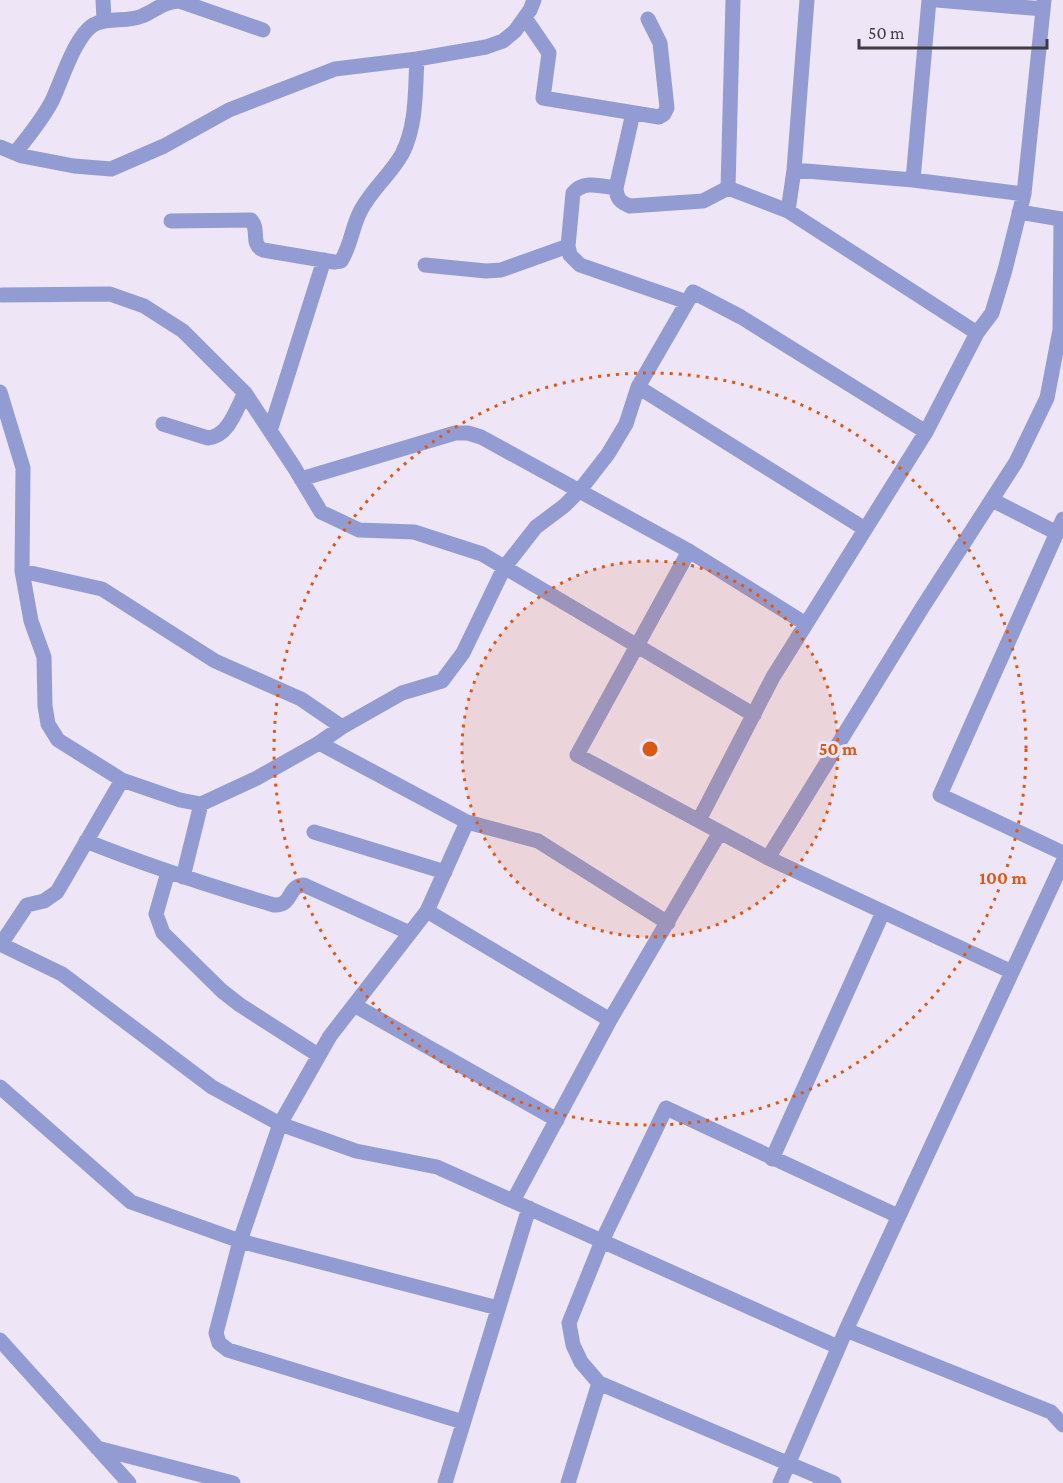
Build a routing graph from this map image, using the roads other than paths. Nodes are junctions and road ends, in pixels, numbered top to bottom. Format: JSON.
{"nodes":[{"id":1,"x":103,"y":0,"type":"edge"},
{"id":2,"x":534,"y":0,"type":"edge"},
{"id":3,"x":733,"y":0,"type":"edge"},
{"id":4,"x":807,"y":0,"type":"edge"},
{"id":5,"x":929,"y":0,"type":"edge"},
{"id":6,"x":937,"y":0,"type":"edge"},
{"id":7,"x":1043,"y":5,"type":"edge"},
{"id":8,"x":525,"y":18,"type":"junction"},
{"id":9,"x":648,"y":19,"type":"dead end"},
{"id":10,"x":104,"y":20,"type":"junction"},
{"id":11,"x":263,"y":30,"type":"dead end"},
{"id":12,"x":417,"y":59,"type":"junction"},
{"id":13,"x":633,"y":113,"type":"junction"},
{"id":14,"x":0,"y":147,"type":"edge"},
{"id":15,"x":15,"y":153,"type":"junction"},
{"id":16,"x":794,"y":170,"type":"junction"},
{"id":17,"x":913,"y":180,"type":"junction"},
{"id":18,"x":616,"y":188,"type":"junction"},
{"id":19,"x":728,"y":188,"type":"junction"},
{"id":20,"x":1024,"y":194,"type":"junction"},
{"id":21,"x":788,"y":211,"type":"junction"},
{"id":22,"x":1019,"y":212,"type":"junction"},
{"id":23,"x":1062,"y":219,"type":"edge"},
{"id":24,"x":171,"y":221,"type":"dead end"},
{"id":25,"x":568,"y":246,"type":"junction"},
{"id":26,"x":324,"y":260,"type":"junction"},
{"id":27,"x":425,"y":265,"type":"dead end"},
{"id":28,"x":1,"y":296,"type":"edge"},
{"id":29,"x":687,"y":302,"type":"junction"},
{"id":30,"x":977,"y":333,"type":"junction"},
{"id":31,"x":638,"y":387,"type":"junction"},
{"id":32,"x":245,"y":393,"type":"junction"},
{"id":33,"x":1,"y":402,"type":"edge"},
{"id":34,"x":163,"y":424,"type":"dead end"},
{"id":35,"x":270,"y":431,"type":"junction"},
{"id":36,"x":926,"y":432,"type":"junction"},
{"id":37,"x":301,"y":479,"type":"junction"},
{"id":38,"x":580,"y":490,"type":"junction"},
{"id":39,"x":992,"y":500,"type":"junction"},
{"id":40,"x":1060,"y":526,"type":"edge"},
{"id":41,"x":865,"y":529,"type":"junction"},
{"id":42,"x":689,"y":551,"type":"junction"},
{"id":43,"x":1056,"y":553,"type":"edge"},
{"id":44,"x":504,"y":568,"type":"junction"},
{"id":45,"x":22,"y":571,"type":"junction"},
{"id":46,"x":806,"y":624,"type":"junction"},
{"id":47,"x":637,"y":646,"type":"junction"},
{"id":48,"x":754,"y":715,"type":"junction"},
{"id":49,"x":342,"y":727,"type":"junction"},
{"id":50,"x":319,"y":743,"type":"junction"},
{"id":51,"x":122,"y":780,"type":"junction"},
{"id":52,"x":201,"y":804,"type":"junction"},
{"id":53,"x":699,"y":820,"type":"junction"},
{"id":54,"x":467,"y":822,"type":"junction"},
{"id":55,"x":314,"y":832,"type":"dead end"},
{"id":56,"x":720,"y":832,"type":"junction"},
{"id":57,"x":86,"y":841,"type":"junction"},
{"id":58,"x":1063,"y":853,"type":"edge"},
{"id":59,"x":768,"y":858,"type":"junction"},
{"id":60,"x":1063,"y":862,"type":"edge"},
{"id":61,"x":168,"y":872,"type":"junction"},
{"id":62,"x":445,"y":872,"type":"junction"},
{"id":63,"x":183,"y":877,"type":"junction"},
{"id":64,"x":427,"y":911,"type":"junction"},
{"id":65,"x":883,"y":912,"type":"junction"},
{"id":66,"x":668,"y":923,"type":"junction"},
{"id":67,"x":410,"y":933,"type":"junction"},
{"id":68,"x":0,"y":944,"type":"edge"},
{"id":69,"x":1012,"y":972,"type":"junction"},
{"id":70,"x":354,"y":1005,"type":"junction"},
{"id":71,"x":610,"y":1020,"type":"junction"},
{"id":72,"x":318,"y":1055,"type":"junction"},
{"id":73,"x":0,"y":1087,"type":"edge"},
{"id":74,"x":556,"y":1120,"type":"junction"},
{"id":75,"x":280,"y":1124,"type":"junction"},
{"id":76,"x":772,"y":1159,"type":"junction"},
{"id":77,"x":513,"y":1201,"type":"junction"},
{"id":78,"x":528,"y":1208,"type":"junction"},
{"id":79,"x":898,"y":1216,"type":"junction"},
{"id":80,"x":240,"y":1241,"type":"junction"},
{"id":81,"x":602,"y":1241,"type":"junction"},
{"id":82,"x":498,"y":1308,"type":"junction"},
{"id":83,"x":846,"y":1330,"type":"junction"},
{"id":84,"x":0,"y":1340,"type":"edge"},
{"id":85,"x":838,"y":1347,"type":"junction"},
{"id":86,"x":599,"y":1383,"type":"junction"},
{"id":87,"x":1063,"y":1402,"type":"edge"},
{"id":88,"x":1051,"y":1412,"type":"junction"},
{"id":89,"x":463,"y":1422,"type":"junction"},
{"id":90,"x":1063,"y":1425,"type":"edge"},
{"id":91,"x":97,"y":1448,"type":"junction"},
{"id":92,"x":788,"y":1463,"type":"junction"},
{"id":93,"x":129,"y":1483,"type":"edge"},
{"id":94,"x":233,"y":1483,"type":"edge"},
{"id":95,"x":445,"y":1483,"type":"edge"},
{"id":96,"x":568,"y":1483,"type":"edge"},
{"id":97,"x":780,"y":1483,"type":"edge"},
{"id":98,"x":834,"y":1483,"type":"edge"}],
"edges":[{"from":1,"to":10,"type":"street"},
{"from":2,"to":8,"type":"street"},
{"from":3,"to":19,"type":"street"},
{"from":4,"to":16,"type":"street"},
{"from":5,"to":17,"type":"street"},
{"from":6,"to":7,"type":"street"},
{"from":7,"to":20,"type":"street"},
{"from":8,"to":12,"type":"street"},
{"from":8,"to":13,"type":"street"},
{"from":9,"to":13,"type":"street"},
{"from":10,"to":11,"type":"street"},
{"from":10,"to":15,"type":"street"},
{"from":12,"to":15,"type":"street"},
{"from":12,"to":26,"type":"street"},
{"from":13,"to":18,"type":"street"},
{"from":14,"to":15,"type":"street"},
{"from":16,"to":17,"type":"street"},
{"from":16,"to":21,"type":"street"},
{"from":17,"to":20,"type":"street"},
{"from":18,"to":19,"type":"street"},
{"from":18,"to":25,"type":"street"},
{"from":19,"to":21,"type":"street"},
{"from":20,"to":22,"type":"street"},
{"from":21,"to":30,"type":"street"},
{"from":22,"to":23,"type":"street"},
{"from":22,"to":30,"type":"street"},
{"from":23,"to":39,"type":"street"},
{"from":24,"to":26,"type":"street"},
{"from":25,"to":27,"type":"street"},
{"from":25,"to":29,"type":"street"},
{"from":26,"to":35,"type":"street"},
{"from":28,"to":32,"type":"street"},
{"from":29,"to":31,"type":"street"},
{"from":29,"to":36,"type":"street"},
{"from":30,"to":36,"type":"street"},
{"from":31,"to":38,"type":"street"},
{"from":31,"to":41,"type":"street"},
{"from":32,"to":34,"type":"street"},
{"from":32,"to":35,"type":"street"},
{"from":33,"to":45,"type":"street"},
{"from":35,"to":37,"type":"street"},
{"from":36,"to":41,"type":"street"},
{"from":37,"to":38,"type":"street"},
{"from":37,"to":44,"type":"street"},
{"from":38,"to":42,"type":"street"},
{"from":38,"to":44,"type":"street"},
{"from":39,"to":40,"type":"street"},
{"from":39,"to":59,"type":"street"},
{"from":40,"to":43,"type":"street"},
{"from":41,"to":46,"type":"street"},
{"from":42,"to":46,"type":"street"},
{"from":42,"to":47,"type":"street"},
{"from":43,"to":58,"type":"street"},
{"from":44,"to":47,"type":"street"},
{"from":44,"to":49,"type":"street"},
{"from":45,"to":49,"type":"street"},
{"from":45,"to":51,"type":"street"},
{"from":46,"to":48,"type":"street"},
{"from":47,"to":48,"type":"street"},
{"from":47,"to":53,"type":"street"},
{"from":48,"to":53,"type":"street"},
{"from":49,"to":50,"type":"street"},
{"from":50,"to":52,"type":"street"},
{"from":50,"to":54,"type":"street"},
{"from":51,"to":52,"type":"street"},
{"from":51,"to":57,"type":"street"},
{"from":52,"to":63,"type":"street"},
{"from":53,"to":56,"type":"street"},
{"from":54,"to":62,"type":"street"},
{"from":54,"to":66,"type":"street"},
{"from":55,"to":62,"type":"street"},
{"from":56,"to":59,"type":"street"},
{"from":56,"to":66,"type":"street"},
{"from":57,"to":61,"type":"street"},
{"from":57,"to":68,"type":"street"},
{"from":59,"to":65,"type":"street"},
{"from":60,"to":69,"type":"street"},
{"from":61,"to":63,"type":"street"},
{"from":61,"to":72,"type":"street"},
{"from":62,"to":64,"type":"street"},
{"from":63,"to":67,"type":"street"},
{"from":64,"to":67,"type":"street"},
{"from":64,"to":71,"type":"street"},
{"from":65,"to":69,"type":"street"},
{"from":65,"to":76,"type":"street"},
{"from":66,"to":71,"type":"street"},
{"from":67,"to":70,"type":"street"},
{"from":68,"to":75,"type":"street"},
{"from":69,"to":79,"type":"street"},
{"from":70,"to":72,"type":"street"},
{"from":70,"to":74,"type":"street"},
{"from":71,"to":74,"type":"street"},
{"from":72,"to":75,"type":"street"},
{"from":73,"to":80,"type":"street"},
{"from":74,"to":77,"type":"street"},
{"from":75,"to":77,"type":"street"},
{"from":75,"to":80,"type":"street"},
{"from":76,"to":79,"type":"street"},
{"from":76,"to":81,"type":"street"},
{"from":77,"to":78,"type":"street"},
{"from":78,"to":81,"type":"street"},
{"from":78,"to":82,"type":"street"},
{"from":79,"to":83,"type":"street"},
{"from":80,"to":82,"type":"street"},
{"from":80,"to":89,"type":"street"},
{"from":81,"to":85,"type":"street"},
{"from":81,"to":86,"type":"street"},
{"from":82,"to":89,"type":"street"},
{"from":83,"to":85,"type":"street"},
{"from":83,"to":88,"type":"street"},
{"from":84,"to":91,"type":"street"},
{"from":85,"to":92,"type":"street"},
{"from":86,"to":92,"type":"street"},
{"from":86,"to":96,"type":"street"},
{"from":87,"to":88,"type":"street"},
{"from":88,"to":90,"type":"street"},
{"from":89,"to":95,"type":"street"},
{"from":91,"to":93,"type":"street"},
{"from":91,"to":94,"type":"street"},
{"from":92,"to":97,"type":"street"},
{"from":92,"to":98,"type":"street"}]}
